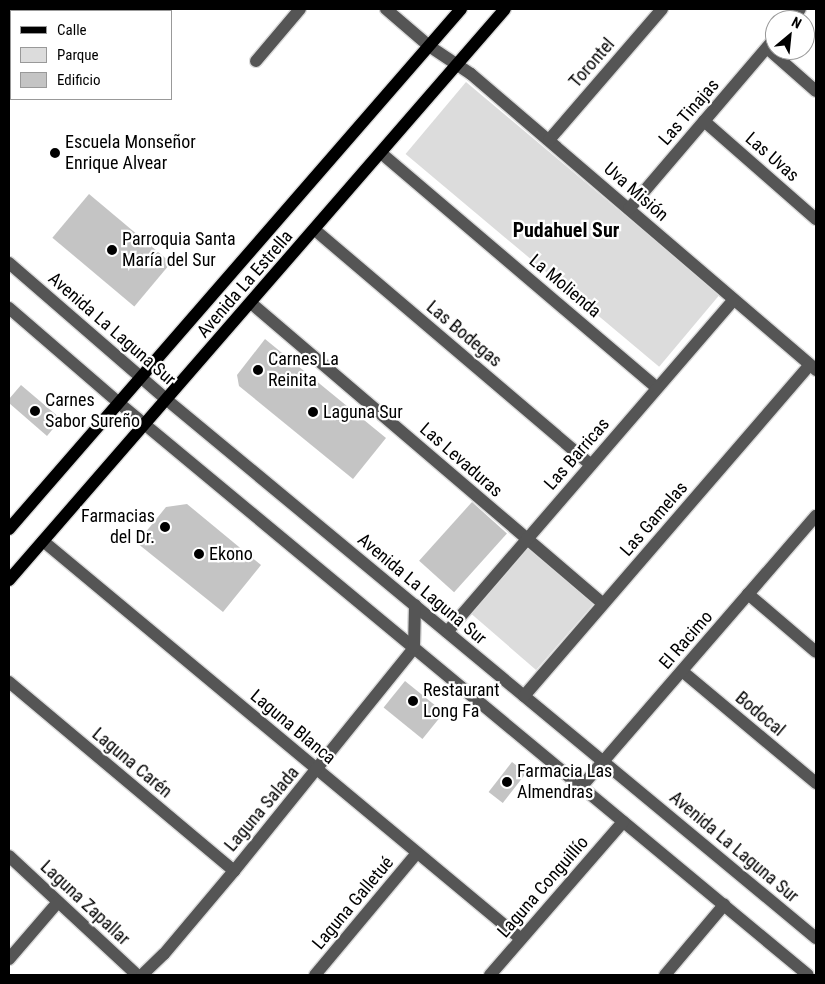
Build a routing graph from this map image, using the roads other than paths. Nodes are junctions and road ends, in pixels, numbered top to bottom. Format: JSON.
{"nodes":[{"id":1,"x":300,"y":9,"type":"edge"},
{"id":2,"x":386,"y":9,"type":"edge"},
{"id":3,"x":461,"y":9,"type":"edge"},
{"id":4,"x":506,"y":9,"type":"edge"},
{"id":5,"x":662,"y":9,"type":"edge"},
{"id":6,"x":429,"y":46,"type":"junction"},
{"id":7,"x":765,"y":50,"type":"edge"},
{"id":8,"x":256,"y":60,"type":"dead end"},
{"id":9,"x":787,"y":60,"type":"edge"},
{"id":10,"x":458,"y":64,"type":"junction"},
{"id":11,"x":816,"y":91,"type":"edge"},
{"id":12,"x":704,"y":121,"type":"junction"},
{"id":13,"x":549,"y":140,"type":"junction"},
{"id":14,"x":381,"y":153,"type":"junction"},
{"id":15,"x":629,"y":209,"type":"junction"},
{"id":16,"x":816,"y":219,"type":"edge"},
{"id":17,"x":315,"y":230,"type":"junction"},
{"id":18,"x":9,"y":263,"type":"edge"},
{"id":19,"x":734,"y":300,"type":"junction"},
{"id":20,"x":251,"y":303,"type":"junction"},
{"id":21,"x":9,"y":308,"type":"edge"},
{"id":22,"x":813,"y":367,"type":"edge"},
{"id":23,"x":141,"y":378,"type":"junction"},
{"id":24,"x":657,"y":388,"type":"junction"},
{"id":25,"x":168,"y":400,"type":"junction"},
{"id":26,"x":119,"y":403,"type":"junction"},
{"id":27,"x":146,"y":425,"type":"junction"},
{"id":28,"x":591,"y":465,"type":"junction"},
{"id":29,"x":815,"y":520,"type":"edge"},
{"id":30,"x":9,"y":529,"type":"edge"},
{"id":31,"x":527,"y":539,"type":"junction"},
{"id":32,"x":44,"y":541,"type":"junction"},
{"id":33,"x":9,"y":580,"type":"edge"},
{"id":34,"x":748,"y":594,"type":"junction"},
{"id":35,"x":603,"y":604,"type":"junction"},
{"id":36,"x":415,"y":605,"type":"junction"},
{"id":37,"x":447,"y":632,"type":"junction"},
{"id":38,"x":414,"y":648,"type":"junction"},
{"id":39,"x":816,"y":652,"type":"edge"},
{"id":40,"x":682,"y":671,"type":"junction"},
{"id":41,"x":9,"y":682,"type":"edge"},
{"id":42,"x":524,"y":696,"type":"junction"},
{"id":43,"x":604,"y":761,"type":"junction"},
{"id":44,"x":318,"y":770,"type":"junction"},
{"id":45,"x":816,"y":783,"type":"edge"},
{"id":46,"x":581,"y":787,"type":"junction"},
{"id":47,"x":623,"y":822,"type":"junction"},
{"id":48,"x":418,"y":853,"type":"junction"},
{"id":49,"x":9,"y":856,"type":"edge"},
{"id":50,"x":234,"y":871,"type":"junction"},
{"id":51,"x":58,"y":902,"type":"junction"},
{"id":52,"x":724,"y":905,"type":"junction"},
{"id":53,"x":816,"y":938,"type":"edge"},
{"id":54,"x":521,"y":939,"type":"junction"},
{"id":55,"x":9,"y":959,"type":"edge"},
{"id":56,"x":137,"y":975,"type":"edge"},
{"id":57,"x":142,"y":975,"type":"edge"},
{"id":58,"x":314,"y":975,"type":"edge"},
{"id":59,"x":490,"y":975,"type":"edge"},
{"id":60,"x":665,"y":975,"type":"edge"},
{"id":61,"x":808,"y":975,"type":"edge"}],
"edges":[{"from":1,"to":8,"type":"street"},
{"from":2,"to":6,"type":"street","name":"Uva Misión"},
{"from":3,"to":6,"type":"main road","name":"Avenida La Estrella"},
{"from":4,"to":10,"type":"main road","name":"Avenida La Estrella"},
{"from":5,"to":13,"type":"street","name":"Torontel"},
{"from":6,"to":10,"type":"street","name":"Uva Misión"},
{"from":6,"to":23,"type":"main road","name":"Avenida La Estrella"},
{"from":7,"to":12,"type":"street","name":"Las Tinajas"},
{"from":9,"to":11,"type":"street"},
{"from":10,"to":13,"type":"street","name":"Uva Misión"},
{"from":10,"to":14,"type":"main road","name":"Avenida La Estrella"},
{"from":12,"to":15,"type":"street","name":"Las Tinajas"},
{"from":12,"to":16,"type":"street","name":"Las Uvas"},
{"from":13,"to":15,"type":"street","name":"Uva Misión"},
{"from":14,"to":17,"type":"main road","name":"Avenida La Estrella"},
{"from":14,"to":24,"type":"street","name":"La Molienda"},
{"from":15,"to":19,"type":"street","name":"Uva Misión"},
{"from":17,"to":20,"type":"main road","name":"Avenida La Estrella"},
{"from":17,"to":28,"type":"street","name":"Las Bodegas"},
{"from":18,"to":23,"type":"street","name":"Avenida La Laguna Sur"},
{"from":19,"to":22,"type":"street","name":"Uva Misión"},
{"from":19,"to":24,"type":"street","name":"Las Barricas"},
{"from":20,"to":25,"type":"main road","name":"Avenida La Estrella"},
{"from":20,"to":31,"type":"street","name":"Las Levaduras"},
{"from":21,"to":26,"type":"street"},
{"from":22,"to":35,"type":"street","name":"Las Gamelas"},
{"from":23,"to":25,"type":"street","name":"Avenida La Laguna Sur"},
{"from":23,"to":26,"type":"main road","name":"Avenida La Estrella"},
{"from":24,"to":28,"type":"street","name":"Las Barricas"},
{"from":25,"to":27,"type":"main road","name":"Avenida La Estrella"},
{"from":25,"to":36,"type":"street","name":"Avenida La Laguna Sur"},
{"from":26,"to":27,"type":"street"},
{"from":26,"to":30,"type":"main road","name":"Avenida La Estrella"},
{"from":27,"to":32,"type":"main road","name":"Avenida La Estrella"},
{"from":27,"to":38,"type":"street"},
{"from":28,"to":31,"type":"street","name":"Las Barricas"},
{"from":29,"to":34,"type":"street","name":"El Racimo"},
{"from":31,"to":35,"type":"street","name":"Las Levaduras"},
{"from":31,"to":37,"type":"street","name":"Las Barricas"},
{"from":32,"to":33,"type":"main road","name":"Avenida La Estrella"},
{"from":32,"to":44,"type":"street","name":"Laguna Blanca"},
{"from":34,"to":39,"type":"street"},
{"from":34,"to":40,"type":"street","name":"El Racimo"},
{"from":35,"to":42,"type":"street","name":"Las Gamelas"},
{"from":36,"to":37,"type":"street","name":"Avenida La Laguna Sur"},
{"from":36,"to":38,"type":"street"},
{"from":37,"to":42,"type":"street","name":"Avenida La Laguna Sur"},
{"from":38,"to":44,"type":"street","name":"Laguna Salada"},
{"from":38,"to":46,"type":"street"},
{"from":40,"to":43,"type":"street","name":"El Racimo"},
{"from":40,"to":45,"type":"street","name":"Bodocal"},
{"from":41,"to":50,"type":"street","name":"Laguna Carén"},
{"from":42,"to":43,"type":"street","name":"Avenida La Laguna Sur"},
{"from":43,"to":46,"type":"street","name":"El Racimo"},
{"from":43,"to":53,"type":"street","name":"Avenida La Laguna Sur"},
{"from":44,"to":48,"type":"street","name":"Laguna Blanca"},
{"from":44,"to":50,"type":"street","name":"Laguna Salada"},
{"from":46,"to":47,"type":"street"},
{"from":47,"to":52,"type":"street"},
{"from":47,"to":54,"type":"street","name":"Laguna Conguillío"},
{"from":48,"to":54,"type":"street","name":"Laguna Blanca"},
{"from":48,"to":58,"type":"street","name":"Laguna Galletué"},
{"from":49,"to":51,"type":"street","name":"Laguna Zapallar"},
{"from":50,"to":57,"type":"street","name":"Laguna Salada"},
{"from":51,"to":55,"type":"street"},
{"from":51,"to":56,"type":"street","name":"Laguna Zapallar"},
{"from":52,"to":60,"type":"street"},
{"from":52,"to":61,"type":"street"},
{"from":54,"to":59,"type":"street","name":"Laguna Conguillío"}]}
